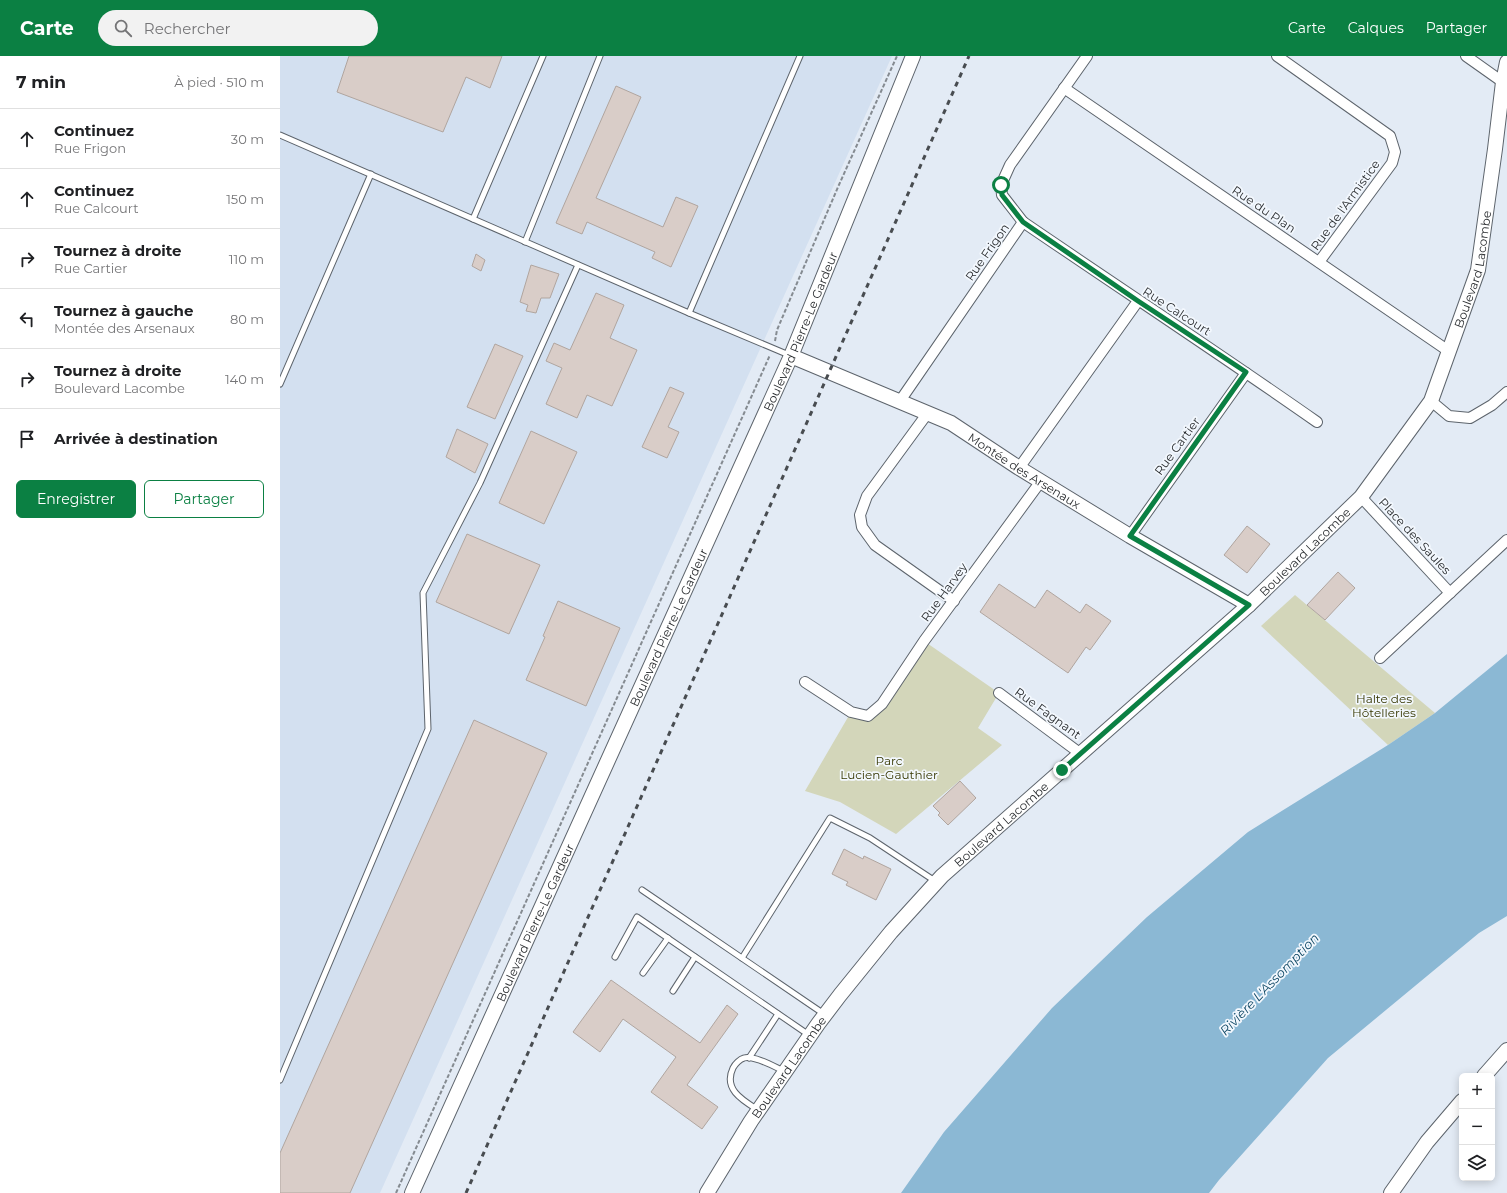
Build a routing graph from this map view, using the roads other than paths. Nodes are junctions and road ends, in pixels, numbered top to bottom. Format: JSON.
{"nodes":[{"id":1,"x":543,"y":56,"type":"edge"},
{"id":2,"x":600,"y":56,"type":"edge"},
{"id":3,"x":800,"y":56,"type":"edge"},
{"id":4,"x":913,"y":56,"type":"edge"},
{"id":5,"x":1087,"y":56,"type":"edge"},
{"id":6,"x":1277,"y":56,"type":"edge"},
{"id":7,"x":1466,"y":56,"type":"edge"},
{"id":8,"x":1507,"y":62,"type":"edge"},
{"id":9,"x":1505,"y":84,"type":"edge"},
{"id":10,"x":1064,"y":88,"type":"junction"},
{"id":11,"x":280,"y":135,"type":"edge"},
{"id":12,"x":370,"y":174,"type":"junction"},
{"id":13,"x":473,"y":219,"type":"junction"},
{"id":14,"x":1023,"y":222,"type":"junction"},
{"id":15,"x":525,"y":242,"type":"junction"},
{"id":16,"x":1319,"y":262,"type":"junction"},
{"id":17,"x":578,"y":265,"type":"junction"},
{"id":18,"x":1138,"y":301,"type":"junction"},
{"id":19,"x":688,"y":313,"type":"junction"},
{"id":20,"x":1450,"y":352,"type":"junction"},
{"id":21,"x":791,"y":356,"type":"junction"},
{"id":22,"x":1246,"y":372,"type":"junction"},
{"id":23,"x":280,"y":384,"type":"edge"},
{"id":24,"x":1507,"y":392,"type":"edge"},
{"id":25,"x":900,"y":401,"type":"junction"},
{"id":26,"x":1431,"y":401,"type":"junction"},
{"id":27,"x":927,"y":414,"type":"junction"},
{"id":28,"x":1317,"y":422,"type":"dead end"},
{"id":29,"x":1018,"y":468,"type":"junction"},
{"id":30,"x":1041,"y":481,"type":"junction"},
{"id":31,"x":1361,"y":497,"type":"junction"},
{"id":32,"x":1130,"y":536,"type":"junction"},
{"id":33,"x":1507,"y":540,"type":"edge"},
{"id":34,"x":1450,"y":593,"type":"junction"},
{"id":35,"x":954,"y":601,"type":"junction"},
{"id":36,"x":1249,"y":605,"type":"junction"},
{"id":37,"x":1380,"y":658,"type":"dead end"},
{"id":38,"x":805,"y":682,"type":"dead end"},
{"id":39,"x":999,"y":693,"type":"dead end"},
{"id":40,"x":1081,"y":754,"type":"junction"},
{"id":41,"x":936,"y":882,"type":"junction"},
{"id":42,"x":642,"y":890,"type":"dead end"},
{"id":43,"x":668,"y":938,"type":"junction"},
{"id":44,"x":615,"y":957,"type":"dead end"},
{"id":45,"x":695,"y":957,"type":"junction"},
{"id":46,"x":742,"y":958,"type":"junction"},
{"id":47,"x":643,"y":973,"type":"dead end"},
{"id":48,"x":673,"y":991,"type":"dead end"},
{"id":49,"x":778,"y":1014,"type":"junction"},
{"id":50,"x":825,"y":1014,"type":"junction"},
{"id":51,"x":810,"y":1036,"type":"junction"},
{"id":52,"x":1507,"y":1050,"type":"edge"},
{"id":53,"x":749,"y":1058,"type":"junction"},
{"id":54,"x":785,"y":1072,"type":"junction"},
{"id":55,"x":1487,"y":1073,"type":"edge"},
{"id":56,"x":280,"y":1080,"type":"edge"},
{"id":57,"x":1459,"y":1105,"type":"edge"},
{"id":58,"x":758,"y":1110,"type":"junction"},
{"id":59,"x":412,"y":1193,"type":"edge"},
{"id":60,"x":707,"y":1193,"type":"edge"},
{"id":61,"x":1391,"y":1193,"type":"edge"}],
"edges":[{"from":1,"to":13,"type":"lane"},
{"from":2,"to":15,"type":"lane"},
{"from":3,"to":19,"type":"lane"},
{"from":4,"to":21,"type":"street","name":"Boulevard Pierre-Le Gardeur"},
{"from":5,"to":10,"type":"street","name":"Rue Frigon"},
{"from":6,"to":16,"type":"street","name":"Rue de l'Armistice"},
{"from":7,"to":9,"type":"street"},
{"from":8,"to":9,"type":"street","name":"Boulevard Lacombe"},
{"from":9,"to":20,"type":"street","name":"Boulevard Lacombe"},
{"from":10,"to":14,"type":"street","name":"Rue Frigon"},
{"from":10,"to":16,"type":"street","name":"Rue du Plan"},
{"from":11,"to":12,"type":"lane"},
{"from":12,"to":13,"type":"lane"},
{"from":12,"to":23,"type":"lane"},
{"from":13,"to":15,"type":"lane"},
{"from":14,"to":18,"type":"street","name":"Rue Calcourt"},
{"from":14,"to":25,"type":"street","name":"Rue Frigon"},
{"from":15,"to":17,"type":"lane"},
{"from":16,"to":20,"type":"street","name":"Rue du Plan"},
{"from":17,"to":19,"type":"lane"},
{"from":17,"to":56,"type":"lane"},
{"from":18,"to":22,"type":"street","name":"Rue Calcourt"},
{"from":18,"to":29,"type":"street"},
{"from":19,"to":21,"type":"lane"},
{"from":20,"to":26,"type":"street","name":"Boulevard Lacombe"},
{"from":21,"to":25,"type":"street","name":"Montée des Arsenaux"},
{"from":21,"to":59,"type":"street","name":"Boulevard Pierre-Le Gardeur"},
{"from":22,"to":28,"type":"street","name":"Rue Calcourt"},
{"from":22,"to":32,"type":"street","name":"Rue Cartier"},
{"from":24,"to":26,"type":"street"},
{"from":25,"to":27,"type":"street","name":"Montée des Arsenaux"},
{"from":26,"to":31,"type":"street","name":"Boulevard Lacombe"},
{"from":27,"to":29,"type":"street","name":"Montée des Arsenaux"},
{"from":27,"to":35,"type":"street"},
{"from":29,"to":30,"type":"street","name":"Montée des Arsenaux"},
{"from":30,"to":32,"type":"street","name":"Montée des Arsenaux"},
{"from":30,"to":35,"type":"street","name":"Rue Harvey"},
{"from":31,"to":34,"type":"street","name":"Place des Saules"},
{"from":31,"to":36,"type":"street","name":"Boulevard Lacombe"},
{"from":32,"to":36,"type":"street","name":"Montée des Arsenaux"},
{"from":33,"to":34,"type":"street","name":"Place des Saules"},
{"from":34,"to":37,"type":"street","name":"Place des Saules"},
{"from":35,"to":38,"type":"street","name":"Rue Harvey"},
{"from":36,"to":40,"type":"street","name":"Boulevard Lacombe"},
{"from":39,"to":40,"type":"street","name":"Rue Fagnant"},
{"from":40,"to":41,"type":"street","name":"Boulevard Lacombe"},
{"from":41,"to":46,"type":"lane"},
{"from":41,"to":50,"type":"street","name":"Boulevard Lacombe"},
{"from":42,"to":46,"type":"lane"},
{"from":43,"to":44,"type":"lane"},
{"from":43,"to":45,"type":"lane"},
{"from":43,"to":47,"type":"lane"},
{"from":45,"to":48,"type":"lane"},
{"from":45,"to":49,"type":"lane"},
{"from":46,"to":50,"type":"lane"},
{"from":49,"to":51,"type":"lane"},
{"from":49,"to":53,"type":"lane"},
{"from":50,"to":51,"type":"street","name":"Boulevard Lacombe"},
{"from":51,"to":54,"type":"street","name":"Boulevard Lacombe"},
{"from":52,"to":55,"type":"street"},
{"from":53,"to":54,"type":"lane"},
{"from":53,"to":58,"type":"lane"},
{"from":54,"to":58,"type":"street","name":"Boulevard Lacombe"},
{"from":57,"to":61,"type":"street"},
{"from":58,"to":60,"type":"street","name":"Boulevard Lacombe"}]}
